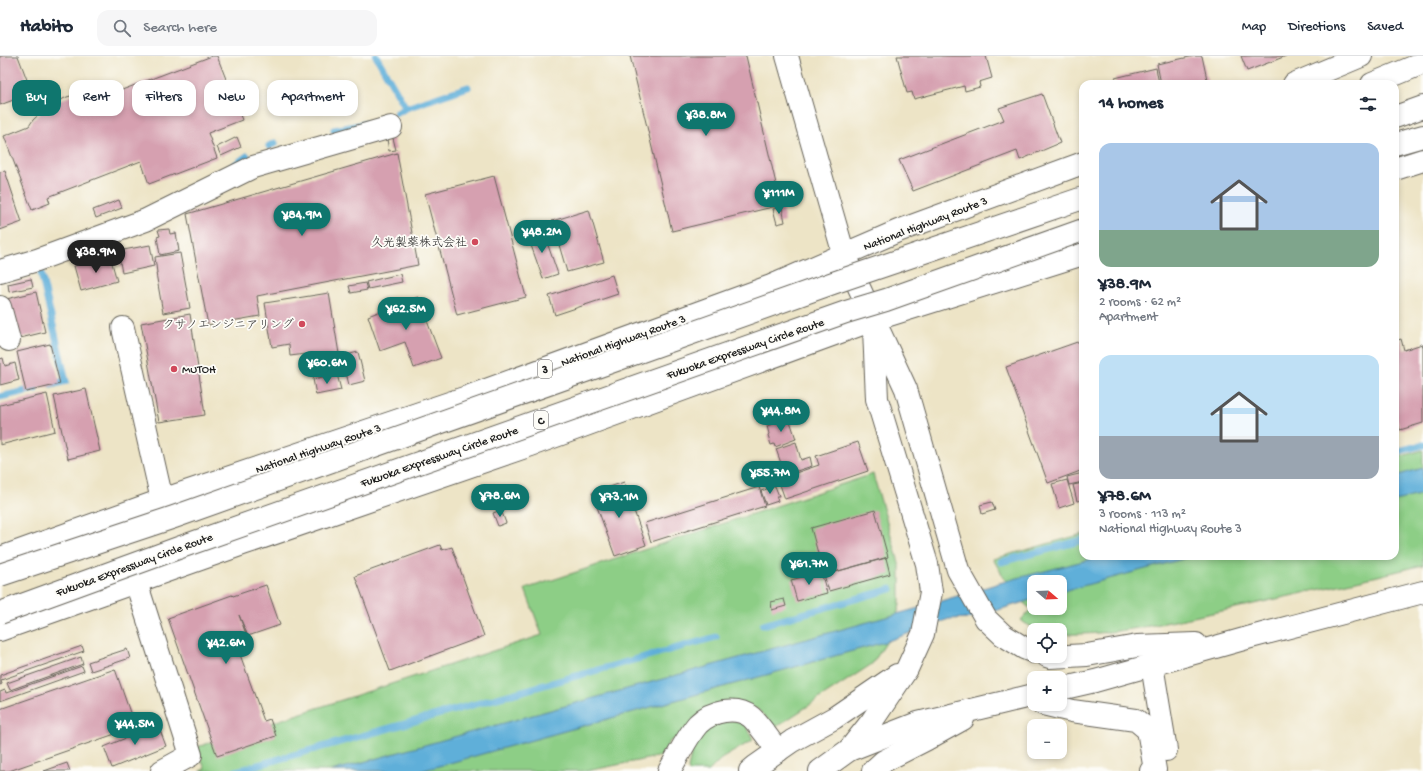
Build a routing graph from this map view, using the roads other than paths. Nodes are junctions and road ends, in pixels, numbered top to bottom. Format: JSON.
{"nodes":[{"id":1,"x":787,"y":56,"type":"edge"},
{"id":2,"x":1361,"y":56,"type":"edge"},
{"id":3,"x":1423,"y":63,"type":"edge"},
{"id":4,"x":1423,"y":76,"type":"edge"},
{"id":5,"x":1304,"y":80,"type":"edge"},
{"id":6,"x":1382,"y":80,"type":"edge"},
{"id":7,"x":1399,"y":85,"type":"edge"},
{"id":8,"x":1423,"y":107,"type":"edge"},
{"id":9,"x":1399,"y":116,"type":"edge"},
{"id":10,"x":391,"y":127,"type":"dead end"},
{"id":11,"x":1423,"y":136,"type":"edge"},
{"id":12,"x":1399,"y":143,"type":"edge"},
{"id":13,"x":1423,"y":160,"type":"edge"},
{"id":14,"x":1079,"y":164,"type":"edge"},
{"id":15,"x":1399,"y":168,"type":"edge"},
{"id":16,"x":1079,"y":199,"type":"edge"},
{"id":17,"x":1079,"y":231,"type":"edge"},
{"id":18,"x":1079,"y":245,"type":"edge"},
{"id":19,"x":844,"y":255,"type":"junction"},
{"id":20,"x":1079,"y":255,"type":"edge"},
{"id":21,"x":0,"y":271,"type":"edge"},
{"id":22,"x":886,"y":300,"type":"junction"},
{"id":23,"x":0,"y":307,"type":"edge"},
{"id":24,"x":873,"y":320,"type":"junction"},
{"id":25,"x":123,"y":328,"type":"dead end"},
{"id":26,"x":9,"y":340,"type":"dead end"},
{"id":27,"x":162,"y":500,"type":"junction"},
{"id":28,"x":0,"y":558,"type":"edge"},
{"id":29,"x":0,"y":575,"type":"edge"},
{"id":30,"x":136,"y":582,"type":"junction"},
{"id":31,"x":1423,"y":592,"type":"edge"},
{"id":32,"x":0,"y":613,"type":"edge"},
{"id":33,"x":0,"y":630,"type":"edge"},
{"id":34,"x":1231,"y":643,"type":"junction"},
{"id":35,"x":1027,"y":649,"type":"edge"},
{"id":36,"x":1067,"y":656,"type":"edge"},
{"id":37,"x":1152,"y":665,"type":"junction"},
{"id":38,"x":907,"y":669,"type":"junction"},
{"id":39,"x":1067,"y":687,"type":"edge"},
{"id":40,"x":1027,"y":698,"type":"edge"},
{"id":41,"x":987,"y":706,"type":"junction"},
{"id":42,"x":1067,"y":711,"type":"edge"},
{"id":43,"x":849,"y":750,"type":"junction"},
{"id":44,"x":778,"y":751,"type":"junction"},
{"id":45,"x":162,"y":771,"type":"edge"},
{"id":46,"x":669,"y":771,"type":"edge"},
{"id":47,"x":750,"y":771,"type":"edge"},
{"id":48,"x":820,"y":771,"type":"edge"},
{"id":49,"x":873,"y":771,"type":"edge"},
{"id":50,"x":1151,"y":771,"type":"edge"},
{"id":51,"x":1169,"y":771,"type":"edge"}],
"edges":[{"from":1,"to":19,"type":"main road"},
{"from":2,"to":5,"type":"main road"},
{"from":3,"to":6,"type":"main road"},
{"from":4,"to":7,"type":"main road"},
{"from":8,"to":9,"type":"main road"},
{"from":10,"to":21,"type":"main road"},
{"from":11,"to":12,"type":"main road"},
{"from":13,"to":15,"type":"main road"},
{"from":14,"to":19,"type":"main road","name":"National Highway Route 3","number":"3"},
{"from":16,"to":29,"type":"main road","bridge":true},
{"from":17,"to":22,"type":"main road","name":"Fukuoka Expressway Circle Route","number":"C","bridge":true},
{"from":18,"to":22,"type":"main road","bridge":true},
{"from":19,"to":24,"type":"main road"},
{"from":19,"to":27,"type":"main road","name":"National Highway Route 3","number":"3"},
{"from":20,"to":24,"type":"main road"},
{"from":22,"to":32,"type":"main road","name":"Fukuoka Expressway Circle Route","number":"C","bridge":true},
{"from":23,"to":26,"type":"main road"},
{"from":24,"to":30,"type":"main road"},
{"from":24,"to":35,"type":"main road"},
{"from":24,"to":38,"type":"main road"},
{"from":25,"to":27,"type":"main road"},
{"from":27,"to":28,"type":"main road","name":"National Highway Route 3","number":"3"},
{"from":30,"to":33,"type":"main road"},
{"from":30,"to":45,"type":"main road"},
{"from":31,"to":34,"type":"main road"},
{"from":34,"to":36,"type":"main road"},
{"from":34,"to":37,"type":"main road"},
{"from":37,"to":39,"type":"main road"},
{"from":37,"to":51,"type":"main road"},
{"from":38,"to":43,"type":"main road"},
{"from":38,"to":44,"type":"main road"},
{"from":40,"to":41,"type":"main road"},
{"from":41,"to":43,"type":"main road"},
{"from":41,"to":49,"type":"main road"},
{"from":42,"to":50,"type":"main road"},
{"from":43,"to":48,"type":"main road"},
{"from":44,"to":46,"type":"main road"},
{"from":44,"to":47,"type":"main road"}]}
